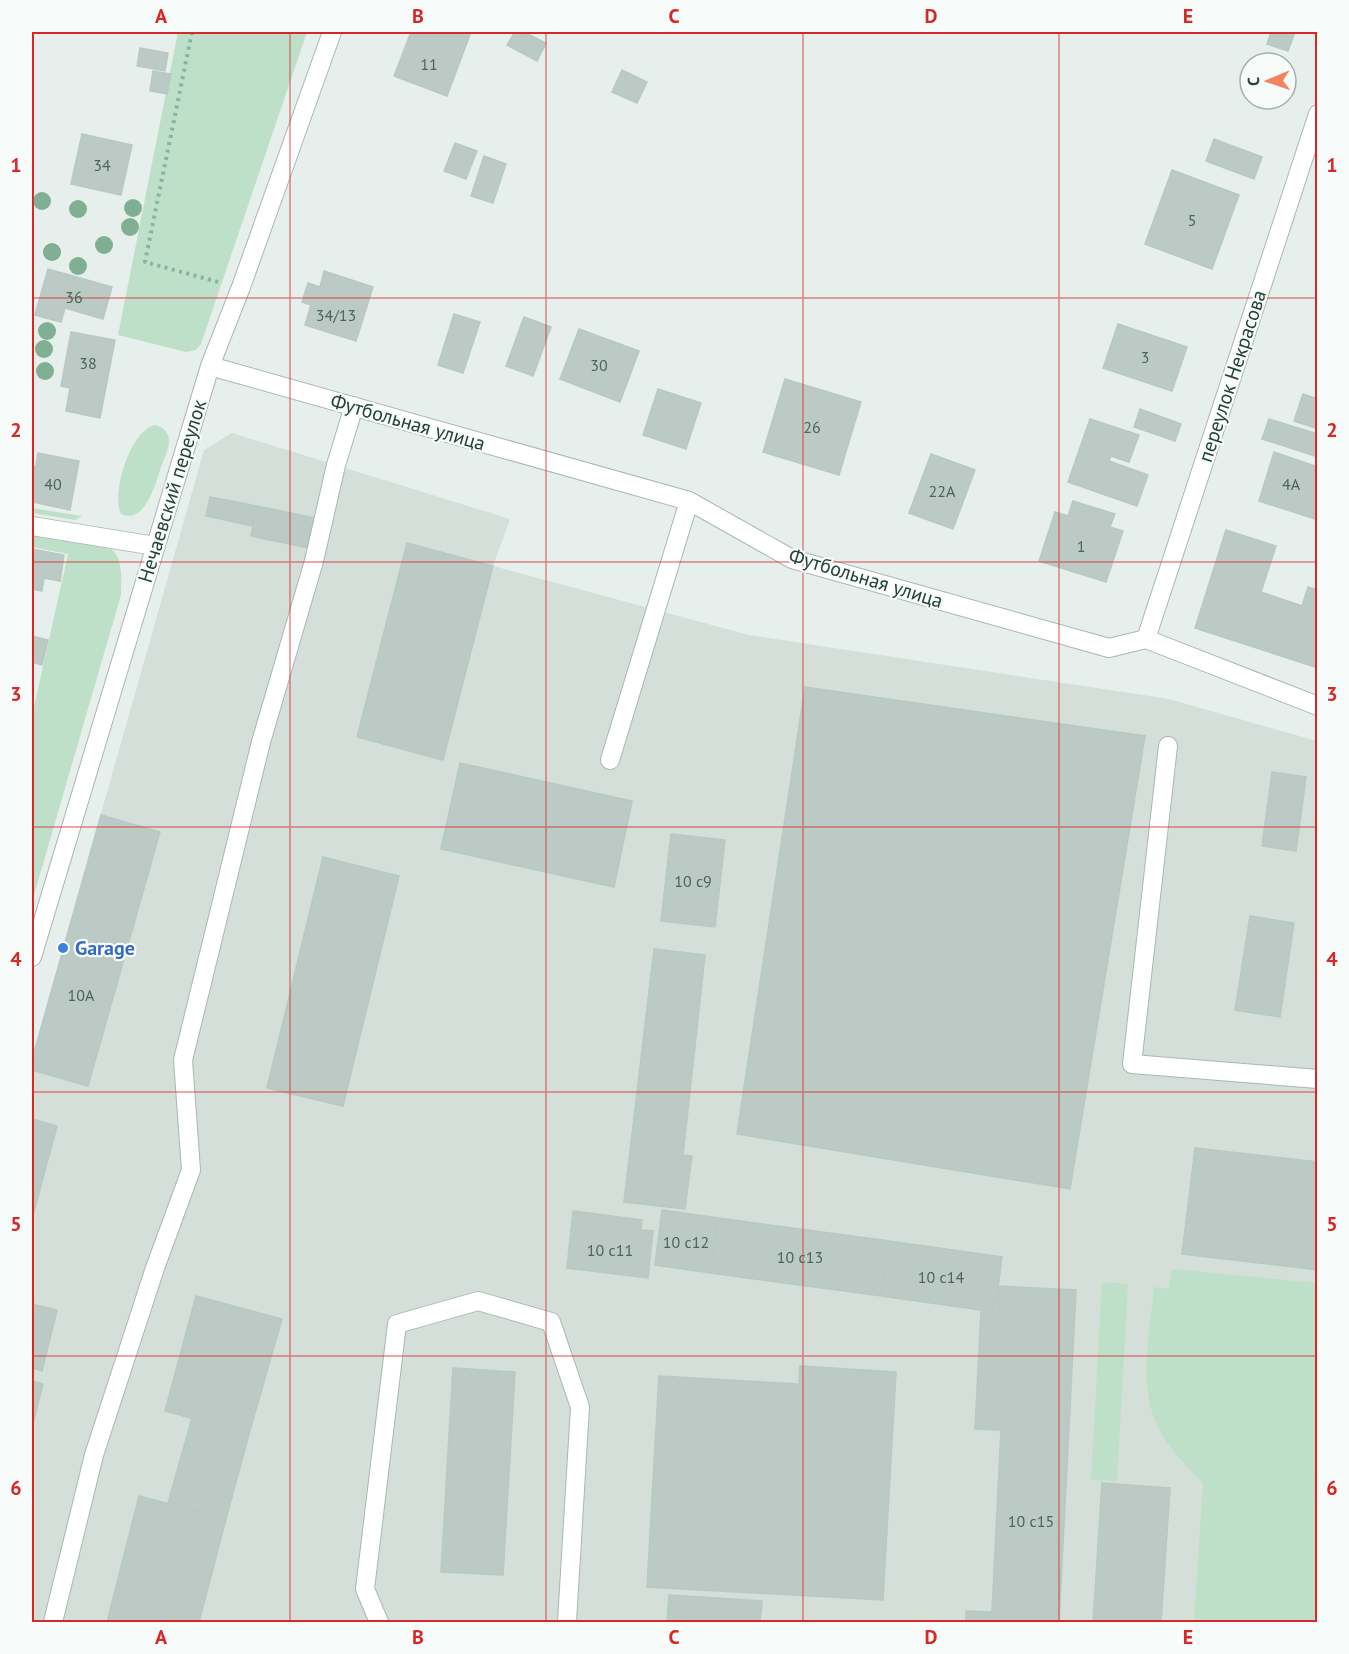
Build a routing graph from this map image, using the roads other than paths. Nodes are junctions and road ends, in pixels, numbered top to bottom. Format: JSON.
{"nodes":[{"id":1,"x":332,"y":32,"type":"edge"},
{"id":2,"x":1317,"y":114,"type":"edge"},
{"id":3,"x":210,"y":366,"type":"junction"},
{"id":4,"x":354,"y":406,"type":"junction"},
{"id":5,"x":689,"y":501,"type":"junction"},
{"id":6,"x":32,"y":526,"type":"edge"},
{"id":7,"x":155,"y":546,"type":"junction"},
{"id":8,"x":1146,"y":639,"type":"junction"},
{"id":9,"x":1317,"y":706,"type":"edge"},
{"id":10,"x":1168,"y":746,"type":"dead end"},
{"id":11,"x":610,"y":760,"type":"dead end"},
{"id":12,"x":32,"y":957,"type":"edge"},
{"id":13,"x":1317,"y":1079,"type":"edge"},
{"id":14,"x":53,"y":1623,"type":"edge"},
{"id":15,"x":379,"y":1623,"type":"edge"},
{"id":16,"x":567,"y":1623,"type":"edge"}],
"edges":[{"from":1,"to":3,"type":"street","name":"Нечаевский переулок"},
{"from":2,"to":8,"type":"street","name":"переулок Некрасова"},
{"from":3,"to":4,"type":"street","name":"Футбольная улица"},
{"from":3,"to":7,"type":"street","name":"Нечаевский переулок"},
{"from":4,"to":5,"type":"street","name":"Футбольная улица"},
{"from":4,"to":14,"type":"street"},
{"from":5,"to":8,"type":"street","name":"Футбольная улица"},
{"from":5,"to":11,"type":"street"},
{"from":6,"to":7,"type":"street"},
{"from":7,"to":12,"type":"street","name":"Нечаевский переулок"},
{"from":8,"to":9,"type":"street"},
{"from":10,"to":13,"type":"street"},
{"from":15,"to":16,"type":"street"}]}
